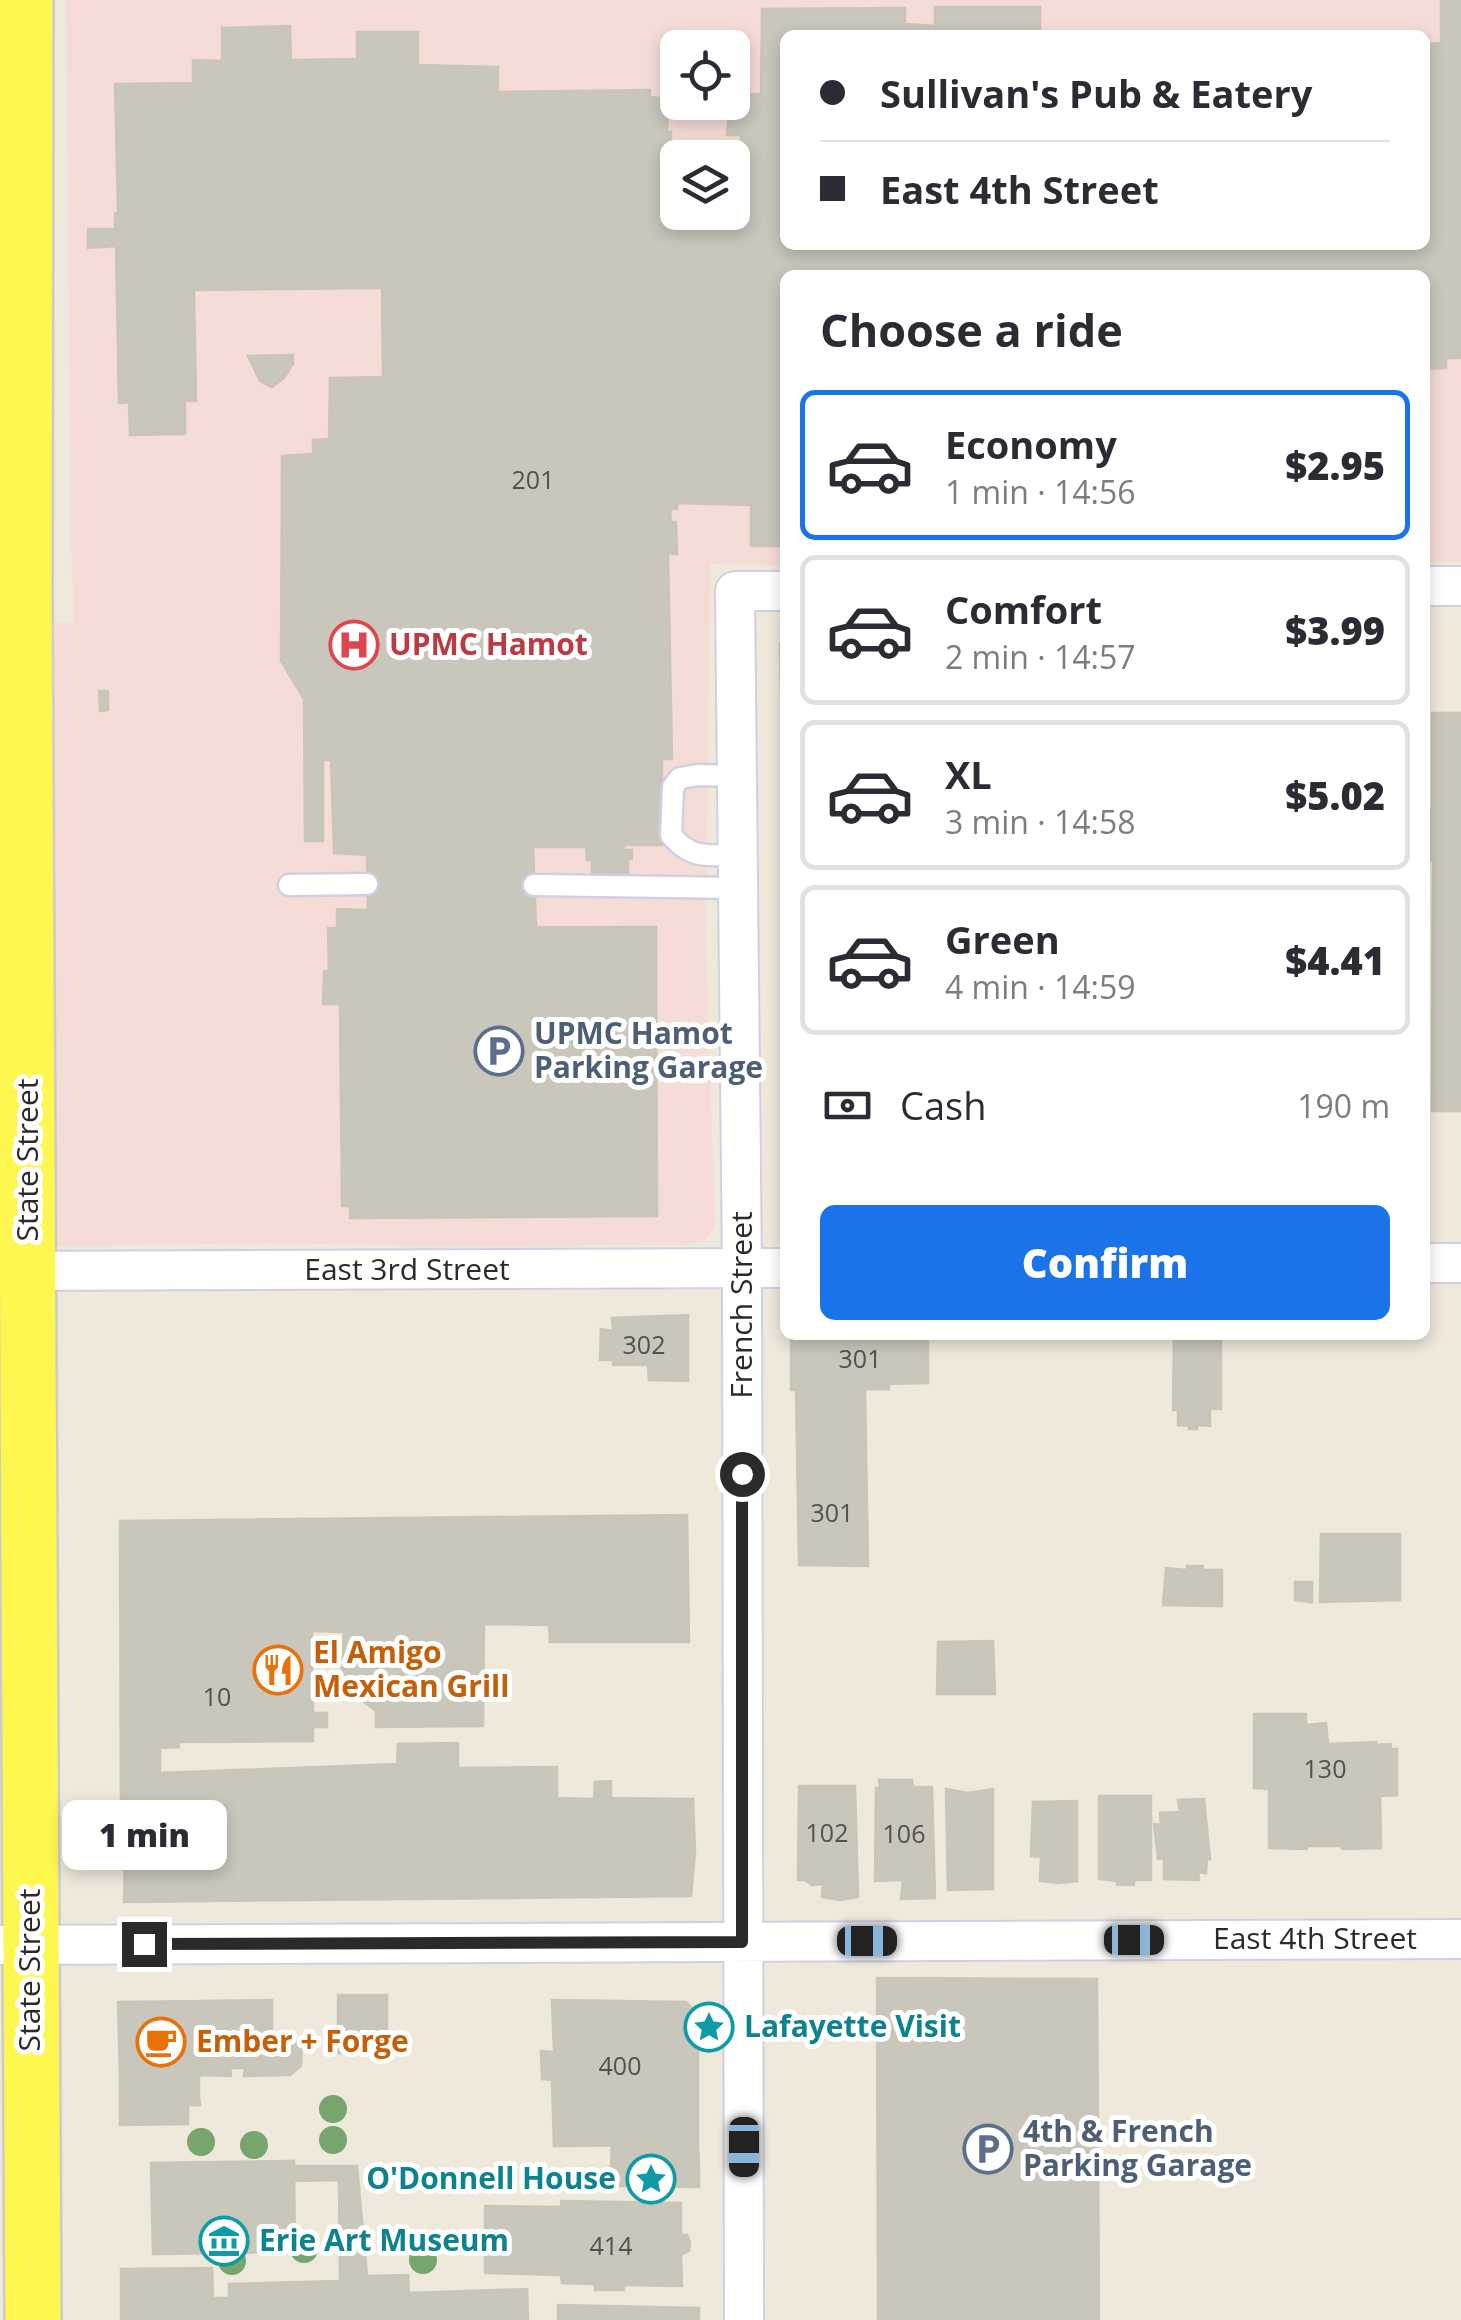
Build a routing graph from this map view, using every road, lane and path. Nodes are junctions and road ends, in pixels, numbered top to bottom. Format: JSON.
{"nodes":[{"id":1,"x":24,"y":0,"type":"edge"},
{"id":2,"x":13,"y":114,"type":"edge"},
{"id":3,"x":1430,"y":586,"type":"edge"},
{"id":4,"x":1461,"y":586,"type":"edge"},
{"id":5,"x":780,"y":590,"type":"edge"},
{"id":6,"x":736,"y":776,"type":"junction"},
{"id":7,"x":738,"y":872,"type":"junction"},
{"id":8,"x":289,"y":884,"type":"dead end"},
{"id":9,"x":367,"y":884,"type":"dead end"},
{"id":10,"x":534,"y":885,"type":"dead end"},
{"id":11,"x":1430,"y":1263,"type":"edge"},
{"id":12,"x":1461,"y":1263,"type":"edge"},
{"id":13,"x":780,"y":1268,"type":"edge"},
{"id":14,"x":742,"y":1269,"type":"junction"},
{"id":15,"x":14,"y":1271,"type":"edge"},
{"id":16,"x":1461,"y":1939,"type":"edge"},
{"id":17,"x":742,"y":1942,"type":"junction"},
{"id":18,"x":15,"y":1945,"type":"edge"},
{"id":19,"x":33,"y":2320,"type":"edge"},
{"id":20,"x":744,"y":2320,"type":"edge"}],
"edges":[{"from":1,"to":2,"type":"main road","name":"State Street"},
{"from":2,"to":15,"type":"main road","name":"State Street"},
{"from":3,"to":4,"type":"street"},
{"from":5,"to":6,"type":"street","name":"French Street"},
{"from":6,"to":7,"type":"street","name":"French Street"},
{"from":6,"to":7,"type":"lane"},
{"from":7,"to":10,"type":"lane"},
{"from":7,"to":14,"type":"street","name":"French Street"},
{"from":8,"to":9,"type":"lane"},
{"from":11,"to":12,"type":"street"},
{"from":13,"to":14,"type":"street","name":"East 3rd Street"},
{"from":14,"to":15,"type":"street","name":"East 3rd Street"},
{"from":14,"to":17,"type":"street","name":"French Street"},
{"from":15,"to":18,"type":"main road","name":"State Street"},
{"from":16,"to":17,"type":"street","name":"East 4th Street"},
{"from":17,"to":18,"type":"street","name":"East 4th Street"},
{"from":17,"to":20,"type":"street","name":"French Street"},
{"from":18,"to":19,"type":"main road","name":"State Street"}]}
